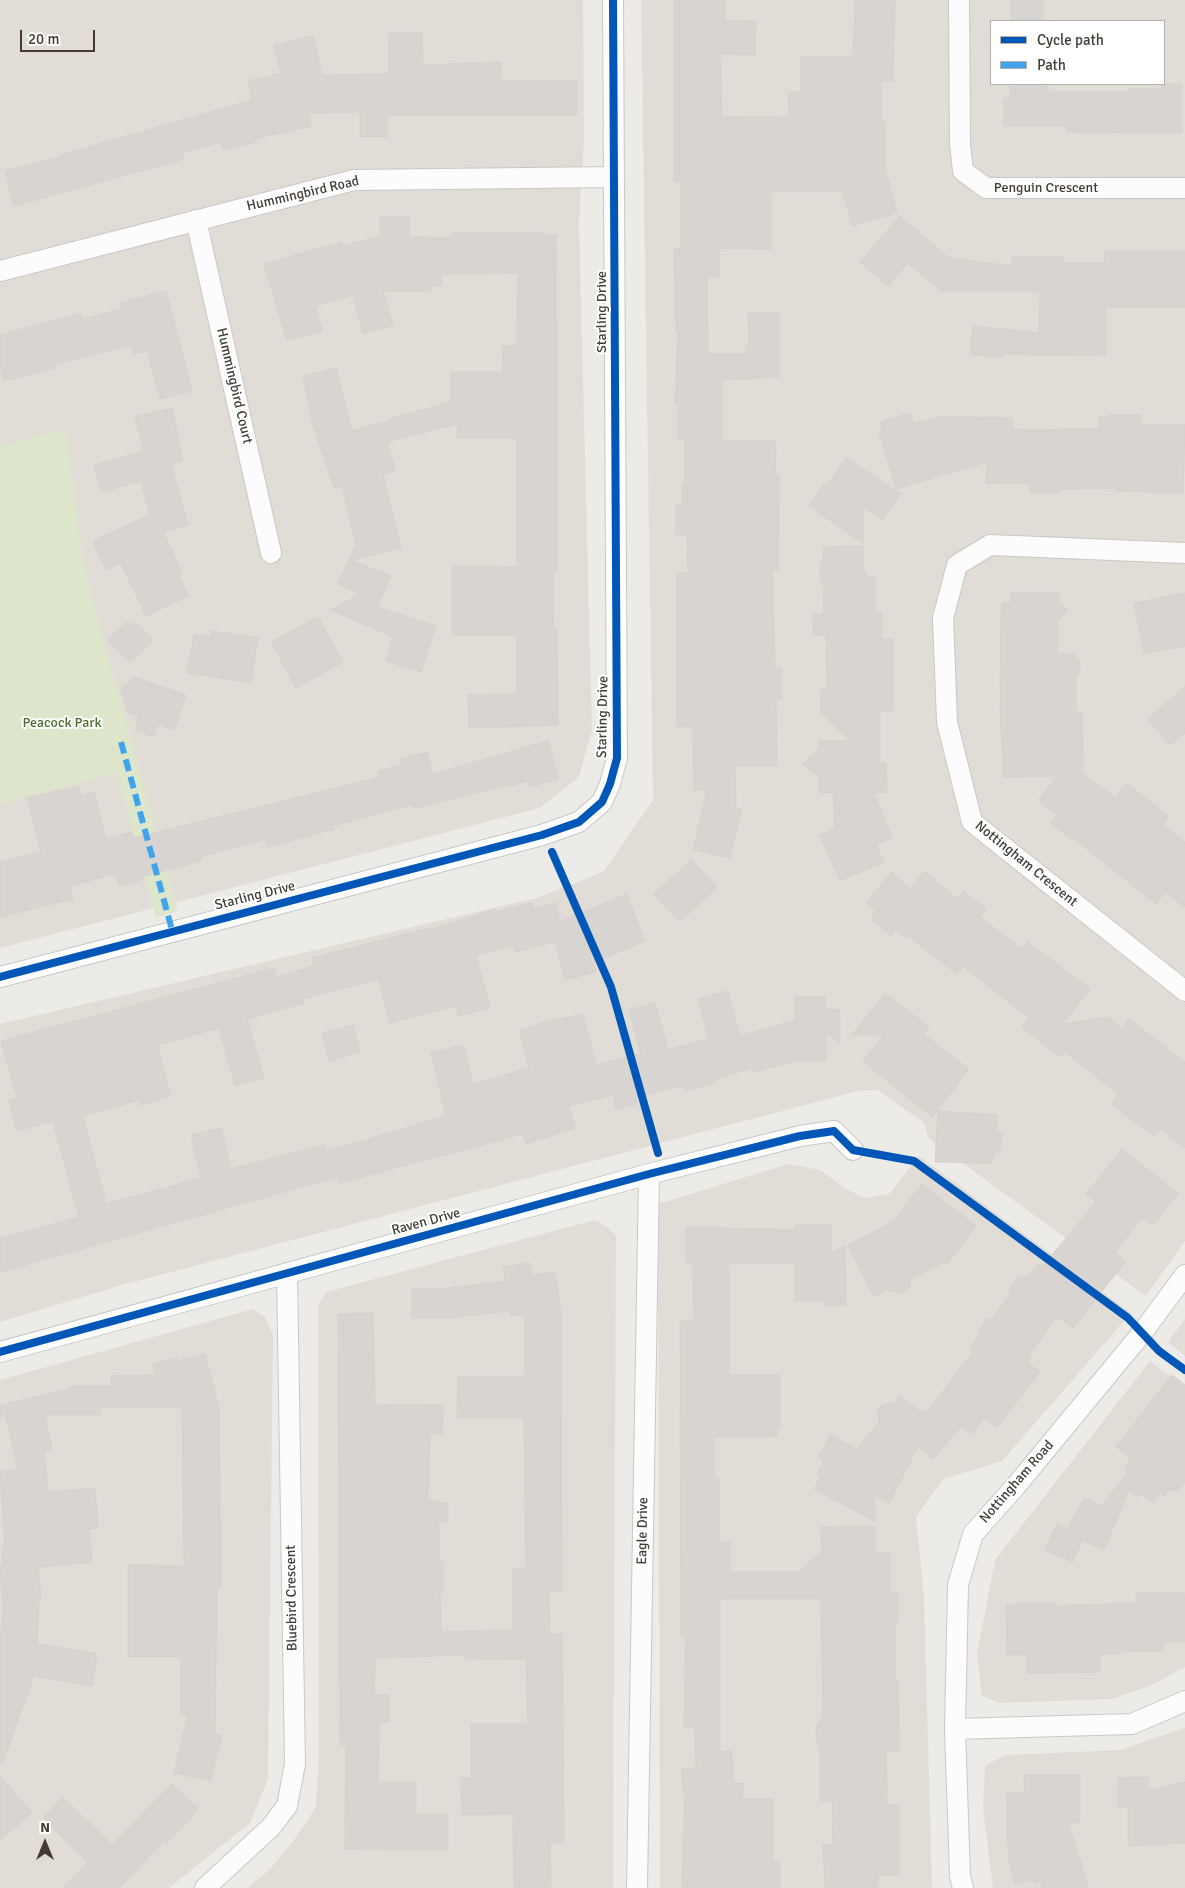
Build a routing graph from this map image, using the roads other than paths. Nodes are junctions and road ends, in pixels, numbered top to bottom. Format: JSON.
{"nodes":[{"id":1,"x":612,"y":0,"type":"edge"},
{"id":2,"x":959,"y":0,"type":"edge"},
{"id":3,"x":614,"y":177,"type":"junction"},
{"id":4,"x":1185,"y":188,"type":"edge"},
{"id":5,"x":196,"y":220,"type":"junction"},
{"id":6,"x":0,"y":271,"type":"edge"},
{"id":7,"x":1185,"y":552,"type":"edge"},
{"id":8,"x":271,"y":553,"type":"dead end"},
{"id":9,"x":0,"y":977,"type":"edge"},
{"id":10,"x":1185,"y":991,"type":"edge"},
{"id":11,"x":853,"y":1150,"type":"dead end"},
{"id":12,"x":649,"y":1174,"type":"junction"},
{"id":13,"x":287,"y":1273,"type":"junction"},
{"id":14,"x":1185,"y":1275,"type":"edge"},
{"id":15,"x":0,"y":1352,"type":"edge"},
{"id":16,"x":1185,"y":1701,"type":"edge"},
{"id":17,"x":955,"y":1729,"type":"junction"},
{"id":18,"x":205,"y":1888,"type":"edge"},
{"id":19,"x":637,"y":1888,"type":"edge"},
{"id":20,"x":963,"y":1888,"type":"edge"}],
"edges":[{"from":1,"to":3,"type":"street","name":"Starling Drive"},
{"from":2,"to":4,"type":"street","name":"Penguin Crescent"},
{"from":3,"to":5,"type":"street","name":"Hummingbird Road"},
{"from":3,"to":9,"type":"street","name":"Starling Drive"},
{"from":5,"to":6,"type":"street","name":"Hummingbird Road"},
{"from":5,"to":8,"type":"street","name":"Hummingbird Court"},
{"from":7,"to":10,"type":"street","name":"Nottingham Crescent"},
{"from":11,"to":12,"type":"street","name":"Raven Drive"},
{"from":12,"to":13,"type":"street","name":"Raven Drive"},
{"from":12,"to":19,"type":"street","name":"Eagle Drive"},
{"from":13,"to":15,"type":"street","name":"Raven Drive"},
{"from":13,"to":18,"type":"street","name":"Bluebird Crescent"},
{"from":14,"to":17,"type":"street","name":"Nottingham Road"},
{"from":16,"to":17,"type":"street"},
{"from":17,"to":20,"type":"street","name":"Nottingham Road"}]}
